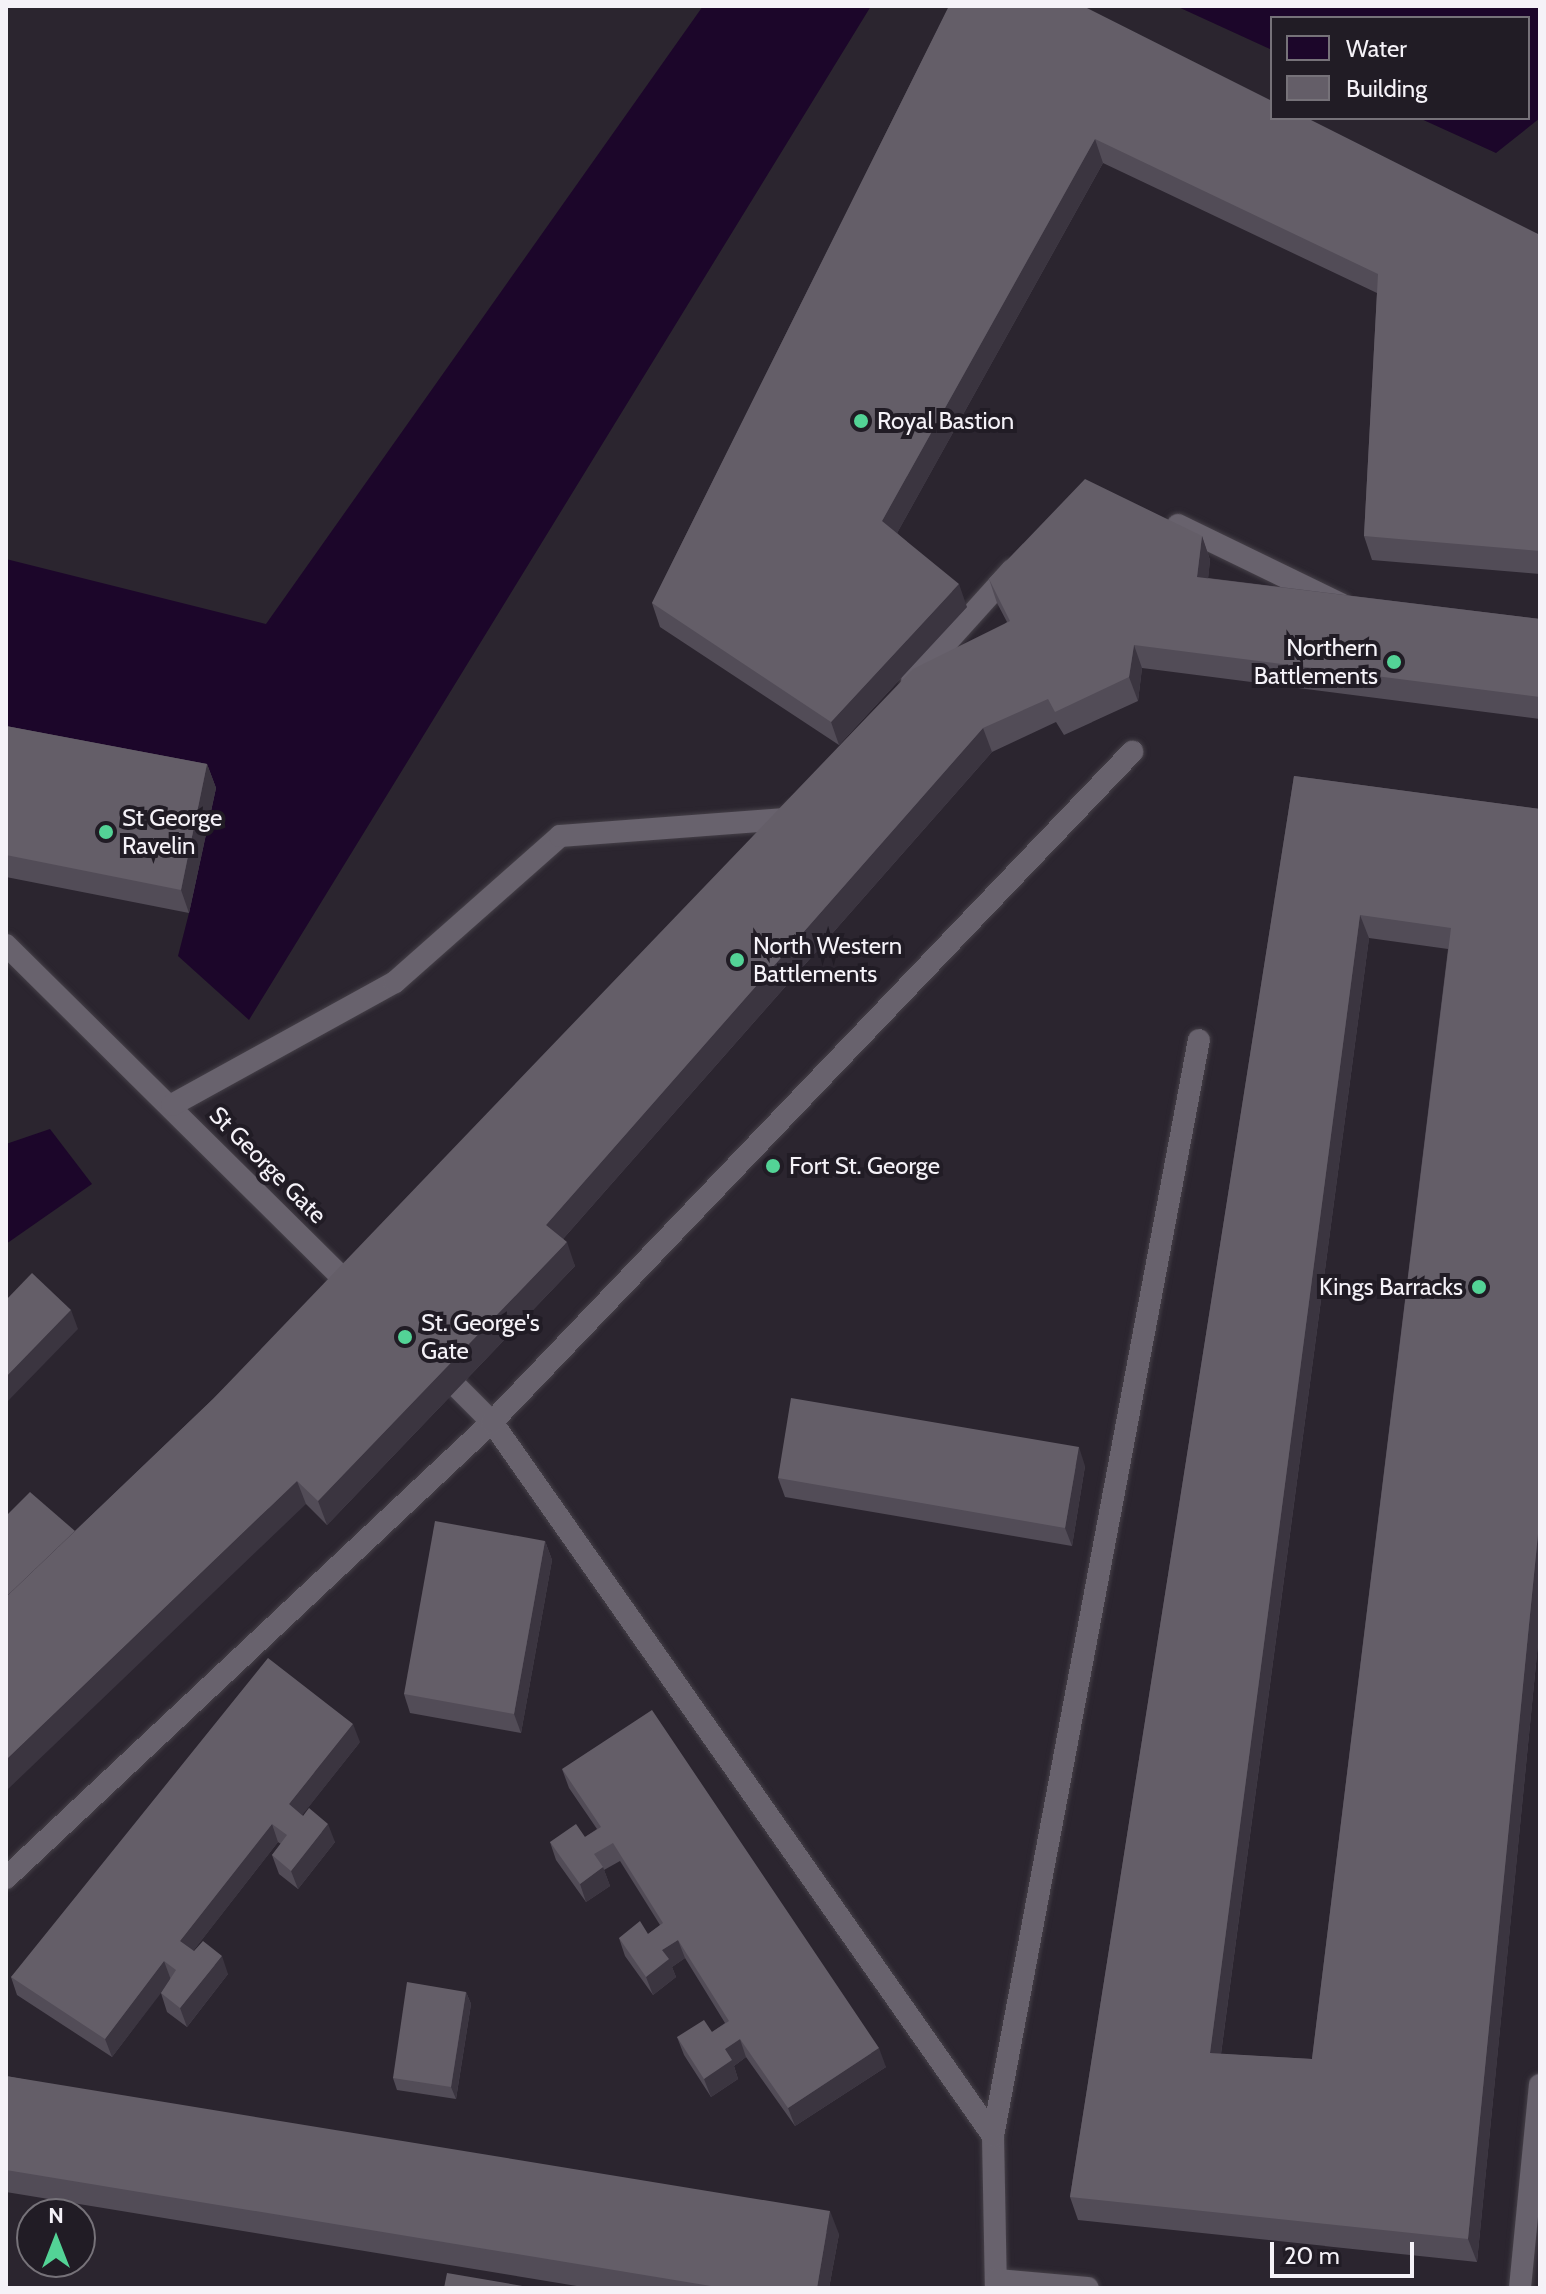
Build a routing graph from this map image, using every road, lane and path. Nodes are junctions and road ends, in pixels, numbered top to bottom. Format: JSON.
{"nodes":[{"id":1,"x":1159,"y":516,"type":"edge"},
{"id":2,"x":1028,"y":553,"type":"edge"},
{"id":3,"x":1368,"y":612,"type":"edge"},
{"id":4,"x":892,"y":703,"type":"edge"},
{"id":5,"x":1132,"y":752,"type":"dead end"},
{"id":6,"x":809,"y":795,"type":"edge"},
{"id":7,"x":6,"y":945,"type":"edge"},
{"id":8,"x":1199,"y":1040,"type":"dead end"},
{"id":9,"x":172,"y":1105,"type":"junction"},
{"id":10,"x":374,"y":1307,"type":"edge"},
{"id":11,"x":416,"y":1347,"type":"edge"},
{"id":12,"x":492,"y":1422,"type":"junction"},
{"id":13,"x":6,"y":1878,"type":"edge"},
{"id":14,"x":1540,"y":2085,"type":"edge"},
{"id":15,"x":993,"y":2136,"type":"junction"},
{"id":16,"x":996,"y":2284,"type":"edge"},
{"id":17,"x":1088,"y":2288,"type":"edge"},
{"id":18,"x":1520,"y":2288,"type":"edge"}],
"edges":[{"from":1,"to":3,"type":"lane"},
{"from":2,"to":4,"type":"lane"},
{"from":5,"to":12,"type":"lane"},
{"from":6,"to":9,"type":"lane"},
{"from":7,"to":9,"type":"lane","name":"St George Gate"},
{"from":8,"to":15,"type":"lane"},
{"from":9,"to":10,"type":"lane","name":"St George Gate"},
{"from":11,"to":12,"type":"lane"},
{"from":12,"to":13,"type":"lane"},
{"from":12,"to":15,"type":"lane"},
{"from":14,"to":18,"type":"lane"},
{"from":15,"to":16,"type":"lane"},
{"from":16,"to":17,"type":"lane"}]}
